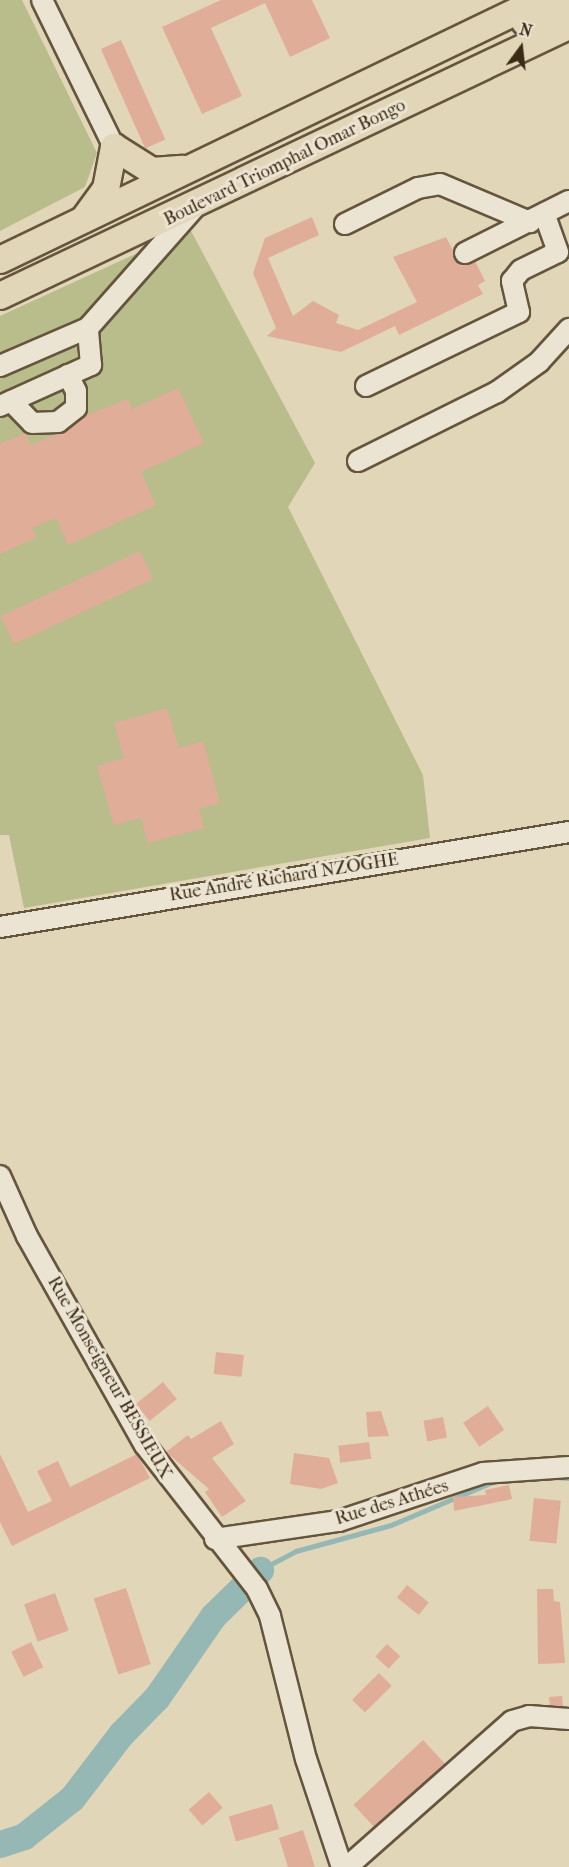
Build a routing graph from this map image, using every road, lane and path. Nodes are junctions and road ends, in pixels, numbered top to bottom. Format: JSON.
{"nodes":[{"id":1,"x":42,"y":0,"type":"edge"},
{"id":2,"x":540,"y":0,"type":"edge"},
{"id":3,"x":569,"y":4,"type":"edge"},
{"id":4,"x":569,"y":26,"type":"edge"},
{"id":5,"x":569,"y":41,"type":"edge"},
{"id":6,"x":531,"y":44,"type":"junction"},
{"id":7,"x":385,"y":74,"type":"junction"},
{"id":8,"x":114,"y":147,"type":"junction"},
{"id":9,"x":208,"y":162,"type":"junction"},
{"id":10,"x":569,"y":201,"type":"edge"},
{"id":11,"x":194,"y":208,"type":"junction"},
{"id":12,"x":537,"y":217,"type":"junction"},
{"id":13,"x":81,"y":222,"type":"junction"},
{"id":14,"x":345,"y":224,"type":"dead end"},
{"id":15,"x":465,"y":253,"type":"dead end"},
{"id":16,"x":0,"y":260,"type":"edge"},
{"id":17,"x":0,"y":296,"type":"edge"},
{"id":18,"x":88,"y":328,"type":"junction"},
{"id":19,"x":569,"y":329,"type":"edge"},
{"id":20,"x":0,"y":366,"type":"edge"},
{"id":21,"x":68,"y":375,"type":"junction"},
{"id":22,"x":366,"y":386,"type":"dead end"},
{"id":23,"x":6,"y":403,"type":"edge"},
{"id":24,"x":358,"y":461,"type":"dead end"},
{"id":25,"x":569,"y":832,"type":"edge"},
{"id":26,"x":0,"y":927,"type":"edge"},
{"id":27,"x":0,"y":1176,"type":"edge"},
{"id":28,"x":569,"y":1467,"type":"edge"},
{"id":29,"x":215,"y":1539,"type":"junction"},
{"id":30,"x":569,"y":1719,"type":"edge"},
{"id":31,"x":342,"y":1867,"type":"edge"},
{"id":32,"x":347,"y":1867,"type":"edge"}],
"edges":[{"from":1,"to":8,"type":"street"},
{"from":2,"to":7,"type":"main road","name":"Boulevard Triomphal Omar Bongo"},
{"from":3,"to":7,"type":"main road"},
{"from":4,"to":6,"type":"main road","name":"Boulevard Triomphal Omar Bongo"},
{"from":5,"to":6,"type":"main road"},
{"from":6,"to":11,"type":"main road","name":"Boulevard Triomphal Omar Bongo"},
{"from":7,"to":9,"type":"main road","name":"Boulevard Triomphal Omar Bongo"},
{"from":8,"to":9,"type":"main road"},
{"from":8,"to":13,"type":"main road"},
{"from":9,"to":13,"type":"main road","name":"Boulevard Triomphal Omar Bongo"},
{"from":10,"to":12,"type":"street"},
{"from":11,"to":17,"type":"main road","name":"Boulevard Triomphal Omar Bongo"},
{"from":11,"to":18,"type":"street"},
{"from":12,"to":14,"type":"street"},
{"from":12,"to":15,"type":"street"},
{"from":12,"to":22,"type":"street"},
{"from":13,"to":16,"type":"main road","name":"Boulevard Triomphal Omar Bongo"},
{"from":18,"to":20,"type":"street"},
{"from":18,"to":21,"type":"street"},
{"from":19,"to":24,"type":"street"},
{"from":21,"to":23,"type":"street"},
{"from":21,"to":23,"type":"street"},
{"from":25,"to":26,"type":"street","name":"Rue André Richard NZOGHE"},
{"from":27,"to":29,"type":"street","name":"Rue Monseigneur BESSIEUX"},
{"from":28,"to":29,"type":"street","name":"Rue des Athées"},
{"from":29,"to":31,"type":"street","name":"Rue Monseigneur BESSIEUX"},
{"from":30,"to":32,"type":"street"}]}
